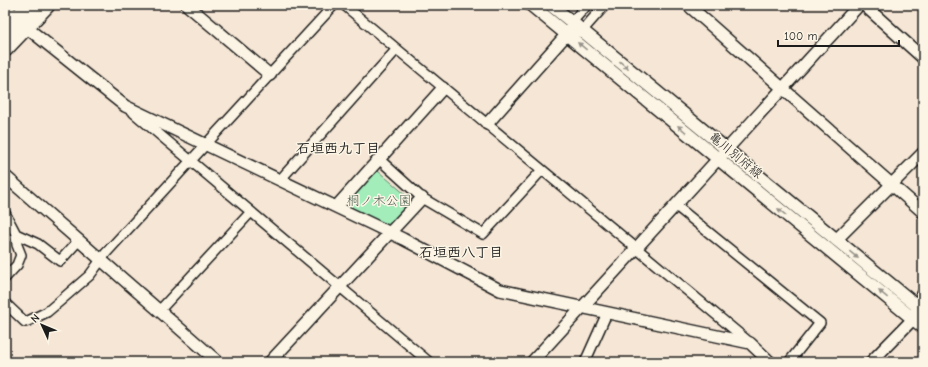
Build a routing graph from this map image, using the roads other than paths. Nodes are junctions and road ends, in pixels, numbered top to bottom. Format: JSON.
{"nodes":[{"id":1,"x":29,"y":5,"type":"edge"},
{"id":2,"x":47,"y":5,"type":"edge"},
{"id":3,"x":187,"y":5,"type":"edge"},
{"id":4,"x":334,"y":5,"type":"edge"},
{"id":5,"x":344,"y":5,"type":"edge"},
{"id":6,"x":531,"y":5,"type":"edge"},
{"id":7,"x":551,"y":5,"type":"edge"},
{"id":8,"x":588,"y":5,"type":"edge"},
{"id":9,"x":605,"y":5,"type":"edge"},
{"id":10,"x":688,"y":5,"type":"edge"},
{"id":11,"x":859,"y":5,"type":"edge"},
{"id":12,"x":864,"y":5,"type":"edge"},
{"id":13,"x":5,"y":7,"type":"edge"},
{"id":14,"x":572,"y":22,"type":"junction"},
{"id":15,"x":21,"y":23,"type":"junction"},
{"id":16,"x":5,"y":30,"type":"edge"},
{"id":17,"x":582,"y":31,"type":"junction"},
{"id":18,"x":567,"y":34,"type":"junction"},
{"id":19,"x":5,"y":49,"type":"edge"},
{"id":20,"x":397,"y":49,"type":"junction"},
{"id":21,"x":923,"y":58,"type":"edge"},
{"id":22,"x":270,"y":75,"type":"junction"},
{"id":23,"x":444,"y":88,"type":"junction"},
{"id":24,"x":783,"y":88,"type":"junction"},
{"id":25,"x":125,"y":106,"type":"junction"},
{"id":26,"x":487,"y":124,"type":"junction"},
{"id":27,"x":206,"y":144,"type":"junction"},
{"id":28,"x":727,"y":150,"type":"junction"},
{"id":29,"x":923,"y":153,"type":"edge"},
{"id":30,"x":718,"y":159,"type":"junction"},
{"id":31,"x":380,"y":160,"type":"junction"},
{"id":32,"x":190,"y":161,"type":"junction"},
{"id":33,"x":542,"y":170,"type":"junction"},
{"id":34,"x":5,"y":176,"type":"edge"},
{"id":35,"x":280,"y":180,"type":"junction"},
{"id":36,"x":892,"y":184,"type":"junction"},
{"id":37,"x":422,"y":198,"type":"junction"},
{"id":38,"x":675,"y":205,"type":"junction"},
{"id":39,"x":336,"y":207,"type":"junction"},
{"id":40,"x":923,"y":212,"type":"edge"},
{"id":41,"x":250,"y":213,"type":"junction"},
{"id":42,"x":6,"y":215,"type":"edge"},
{"id":43,"x":390,"y":233,"type":"junction"},
{"id":44,"x":16,"y":234,"type":"junction"},
{"id":45,"x":79,"y":240,"type":"junction"},
{"id":46,"x":836,"y":240,"type":"junction"},
{"id":47,"x":636,"y":248,"type":"junction"},
{"id":48,"x":100,"y":259,"type":"junction"},
{"id":49,"x":5,"y":278,"type":"edge"},
{"id":50,"x":340,"y":287,"type":"junction"},
{"id":51,"x":923,"y":294,"type":"edge"},
{"id":52,"x":5,"y":303,"type":"edge"},
{"id":53,"x":582,"y":308,"type":"junction"},
{"id":54,"x":159,"y":311,"type":"junction"},
{"id":55,"x":607,"y":313,"type":"junction"},
{"id":56,"x":919,"y":313,"type":"edge"},
{"id":57,"x":923,"y":327,"type":"edge"},
{"id":58,"x":750,"y":343,"type":"junction"},
{"id":59,"x":218,"y":362,"type":"edge"},
{"id":60,"x":270,"y":362,"type":"edge"},
{"id":61,"x":429,"y":362,"type":"edge"},
{"id":62,"x":532,"y":362,"type":"edge"},
{"id":63,"x":585,"y":362,"type":"edge"},
{"id":64,"x":770,"y":362,"type":"edge"},
{"id":65,"x":788,"y":362,"type":"edge"},
{"id":66,"x":871,"y":362,"type":"edge"}],
"edges":[{"from":1,"to":15,"type":"highway"},
{"from":2,"to":15,"type":"highway"},
{"from":3,"to":22,"type":"street"},
{"from":4,"to":22,"type":"street"},
{"from":5,"to":20,"type":"street"},
{"from":6,"to":18,"type":"main road","name":"亀川別府線"},
{"from":7,"to":14,"type":"main road","name":"亀川別府線"},
{"from":8,"to":14,"type":"street"},
{"from":9,"to":17,"type":"street"},
{"from":10,"to":24,"type":"street"},
{"from":11,"to":24,"type":"street"},
{"from":12,"to":21,"type":"street"},
{"from":13,"to":15,"type":"main road"},
{"from":14,"to":17,"type":"main road","name":"亀川別府線"},
{"from":14,"to":18,"type":"street"},
{"from":15,"to":16,"type":"highway"},
{"from":15,"to":19,"type":"highway"},
{"from":15,"to":25,"type":"street"},
{"from":17,"to":18,"type":"street"},
{"from":17,"to":28,"type":"main road","name":"亀川別府線","one_way":true},
{"from":18,"to":26,"type":"street"},
{"from":30,"to":18,"type":"main road","name":"亀川別府線","one_way":true},
{"from":20,"to":23,"type":"street"},
{"from":20,"to":35,"type":"street"},
{"from":22,"to":27,"type":"street"},
{"from":23,"to":26,"type":"street"},
{"from":23,"to":31,"type":"street"},
{"from":24,"to":28,"type":"street"},
{"from":24,"to":36,"type":"street"},
{"from":25,"to":27,"type":"street"},
{"from":25,"to":32,"type":"street"},
{"from":26,"to":33,"type":"street"},
{"from":27,"to":32,"type":"street"},
{"from":27,"to":35,"type":"street"},
{"from":28,"to":30,"type":"street"},
{"from":28,"to":46,"type":"main road","name":"亀川別府線"},
{"from":29,"to":36,"type":"street"},
{"from":30,"to":38,"type":"street"},
{"from":56,"to":30,"type":"main road","name":"亀川別府線","one_way":true},
{"from":31,"to":37,"type":"street"},
{"from":31,"to":39,"type":"street"},
{"from":32,"to":41,"type":"street"},
{"from":32,"to":48,"type":"street"},
{"from":33,"to":37,"type":"street"},
{"from":33,"to":47,"type":"street"},
{"from":34,"to":45,"type":"street"},
{"from":35,"to":39,"type":"street"},
{"from":36,"to":40,"type":"street"},
{"from":36,"to":46,"type":"street"},
{"from":37,"to":43,"type":"street"},
{"from":38,"to":47,"type":"street"},
{"from":38,"to":65,"type":"street"},
{"from":39,"to":43,"type":"street"},
{"from":41,"to":50,"type":"street"},
{"from":41,"to":54,"type":"street"},
{"from":42,"to":44,"type":"street"},
{"from":43,"to":50,"type":"street"},
{"from":43,"to":53,"type":"street"},
{"from":44,"to":45,"type":"street"},
{"from":44,"to":49,"type":"street"},
{"from":45,"to":48,"type":"street"},
{"from":46,"to":56,"type":"main road","name":"亀川別府線","one_way":true},
{"from":47,"to":53,"type":"street"},
{"from":47,"to":58,"type":"street"},
{"from":48,"to":52,"type":"street"},
{"from":48,"to":54,"type":"street"},
{"from":50,"to":60,"type":"street"},
{"from":50,"to":61,"type":"street"},
{"from":51,"to":56,"type":"street"},
{"from":53,"to":55,"type":"street"},
{"from":53,"to":62,"type":"street"},
{"from":54,"to":59,"type":"street"},
{"from":55,"to":58,"type":"street"},
{"from":55,"to":63,"type":"street"},
{"from":56,"to":57,"type":"main road","name":"亀川別府線"},
{"from":56,"to":66,"type":"street"},
{"from":58,"to":64,"type":"street"}]}
